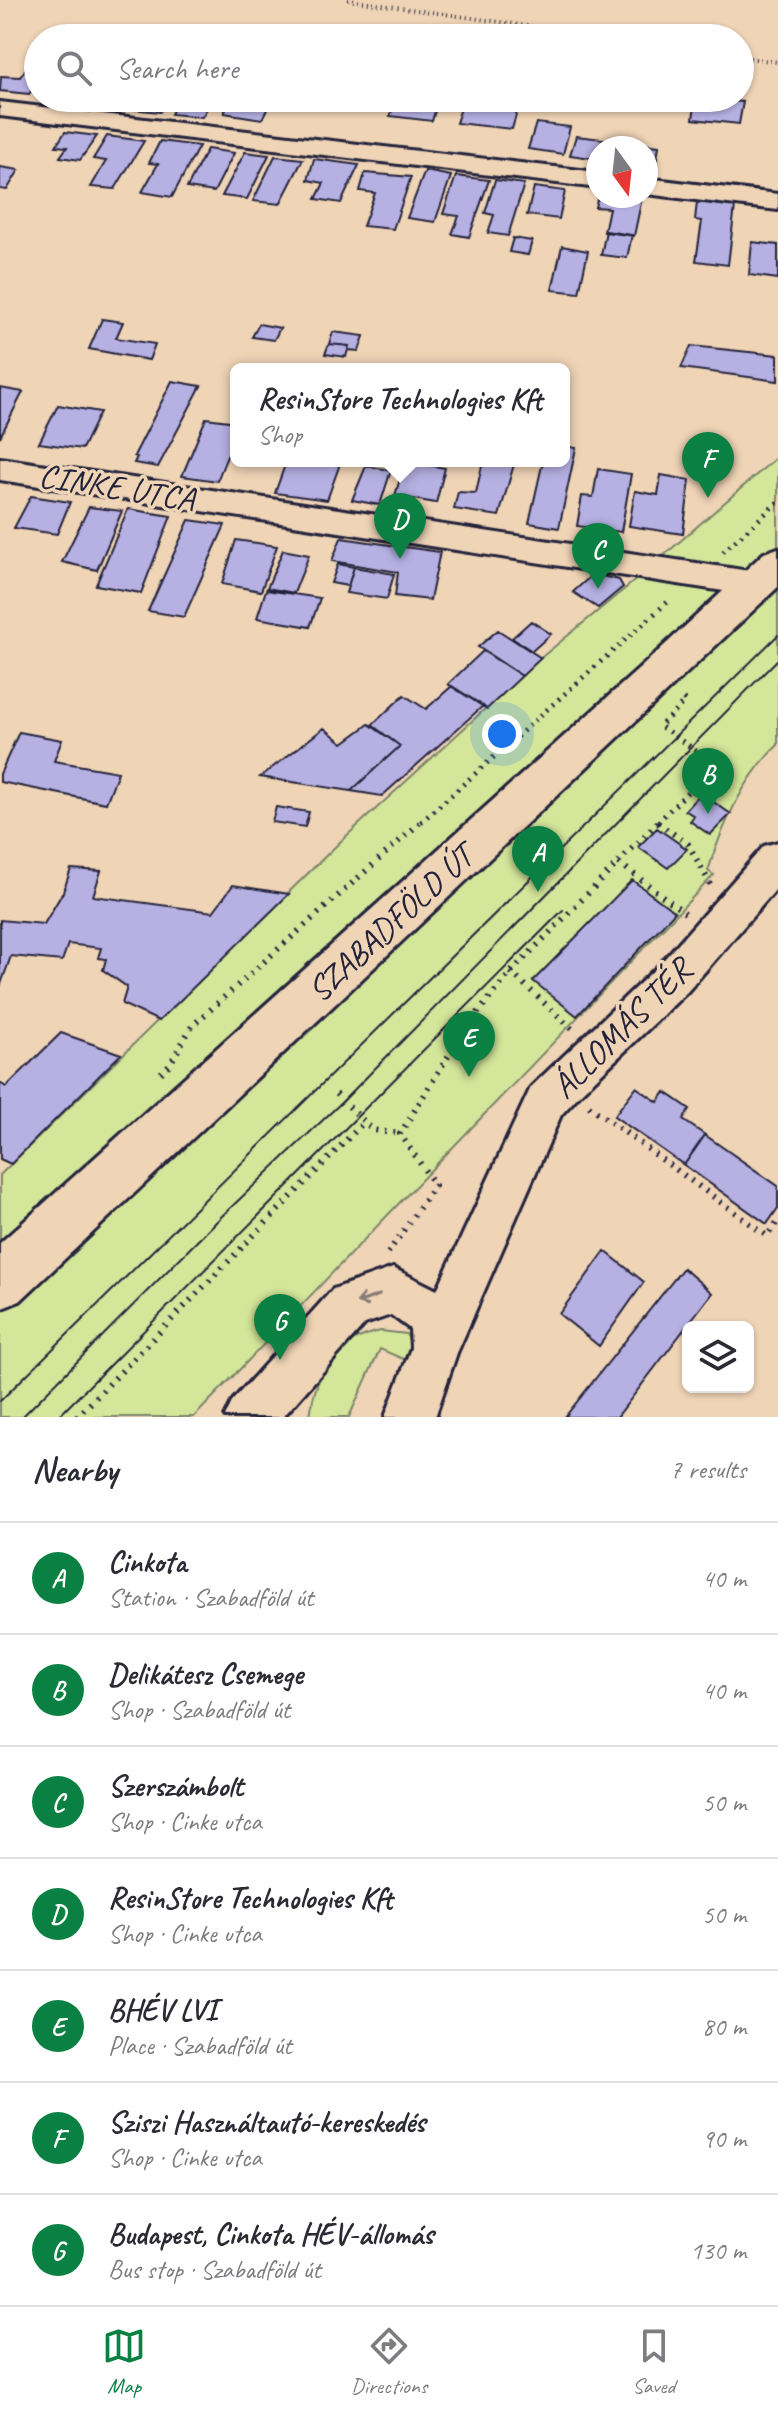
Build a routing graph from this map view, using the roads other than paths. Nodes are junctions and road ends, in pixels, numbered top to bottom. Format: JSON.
{"nodes":[{"id":1,"x":0,"y":109,"type":"edge"},
{"id":2,"x":24,"y":112,"type":"edge"},
{"id":3,"x":25,"y":112,"type":"edge"},
{"id":4,"x":586,"y":179,"type":"edge"},
{"id":5,"x":658,"y":187,"type":"edge"},
{"id":6,"x":778,"y":202,"type":"edge"},
{"id":7,"x":0,"y":469,"type":"edge"},
{"id":8,"x":767,"y":573,"type":"edge"},
{"id":9,"x":778,"y":858,"type":"edge"},
{"id":10,"x":0,"y":1281,"type":"edge"},
{"id":11,"x":435,"y":1348,"type":"junction"},
{"id":12,"x":271,"y":1408,"type":"edge"},
{"id":13,"x":410,"y":1417,"type":"edge"}],
"edges":[{"from":1,"to":2,"type":"street"},
{"from":3,"to":4,"type":"street"},
{"from":5,"to":6,"type":"street"},
{"from":7,"to":8,"type":"street","name":"CINKE UTCA"},
{"from":8,"to":10,"type":"main road","name":"SZABADFÖLD ÚT"},
{"from":9,"to":11,"type":"street","name":"ÁLLOMÁS TÉR"},
{"from":11,"to":12,"type":"street","one_way":true},
{"from":11,"to":13,"type":"street","name":"ÁLLOMÁS TÉR"}]}
